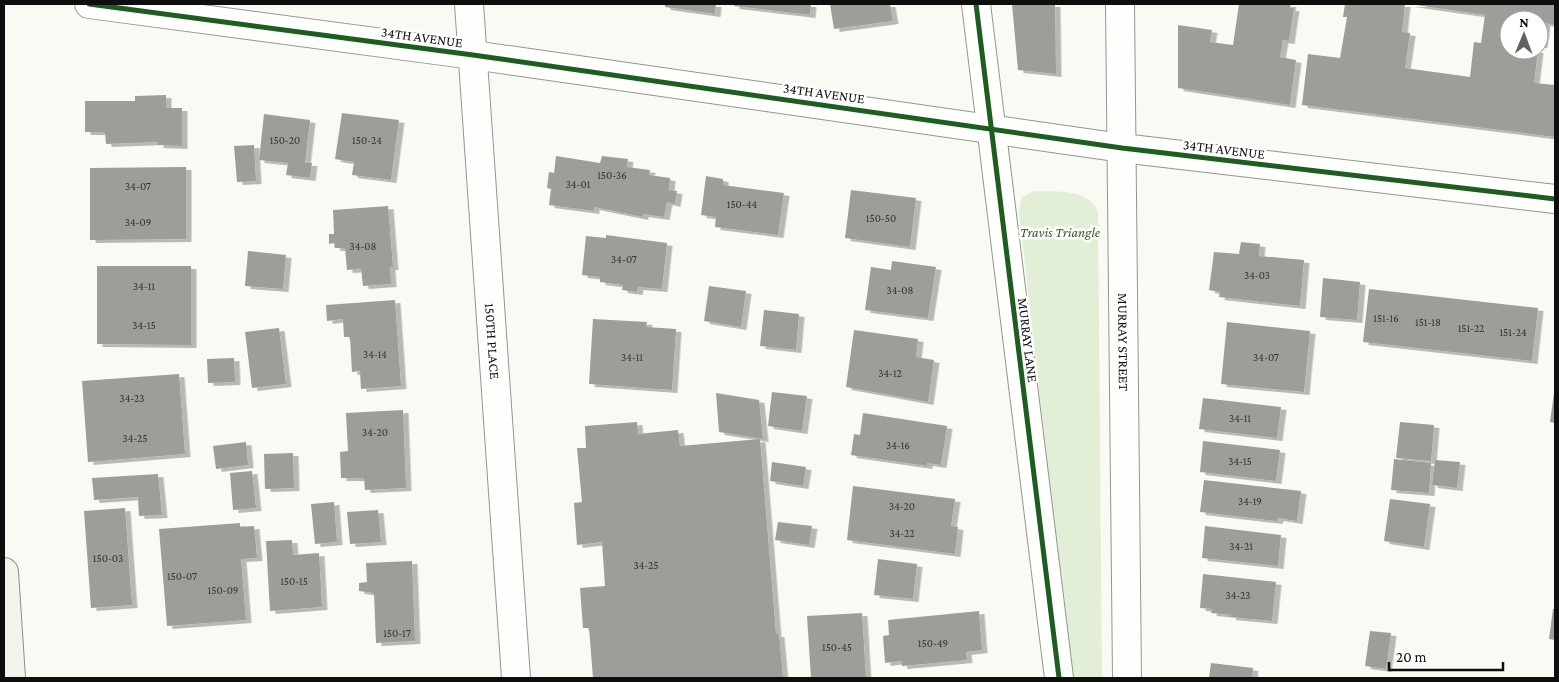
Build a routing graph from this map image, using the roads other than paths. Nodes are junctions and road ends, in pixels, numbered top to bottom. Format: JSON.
{"nodes":[{"id":1,"x":90,"y":4,"type":"edge"},
{"id":2,"x":469,"y":4,"type":"edge"},
{"id":3,"x":976,"y":4,"type":"edge"},
{"id":4,"x":1120,"y":4,"type":"edge"},
{"id":5,"x":473,"y":55,"type":"junction"},
{"id":6,"x":991,"y":128,"type":"junction"},
{"id":7,"x":1122,"y":148,"type":"junction"},
{"id":8,"x":1555,"y":199,"type":"edge"},
{"id":9,"x":4,"y":572,"type":"edge"},
{"id":10,"x":11,"y":678,"type":"edge"},
{"id":11,"x":516,"y":678,"type":"edge"},
{"id":12,"x":1059,"y":678,"type":"edge"},
{"id":13,"x":1127,"y":678,"type":"edge"}],
"edges":[{"from":1,"to":5,"type":"street","name":"34TH AVENUE"},
{"from":2,"to":5,"type":"street","name":"150TH PLACE"},
{"from":3,"to":6,"type":"street","name":"MURRAY LANE"},
{"from":4,"to":7,"type":"street","name":"MURRAY STREET"},
{"from":5,"to":6,"type":"street","name":"34TH AVENUE"},
{"from":5,"to":11,"type":"street","name":"150TH PLACE"},
{"from":6,"to":7,"type":"street","name":"34TH AVENUE"},
{"from":6,"to":12,"type":"street","name":"MURRAY LANE"},
{"from":7,"to":8,"type":"street","name":"34TH AVENUE"},
{"from":7,"to":13,"type":"street","name":"MURRAY STREET"},
{"from":9,"to":10,"type":"street"}]}
